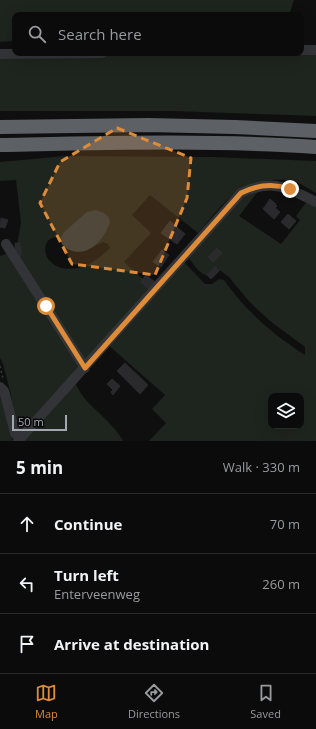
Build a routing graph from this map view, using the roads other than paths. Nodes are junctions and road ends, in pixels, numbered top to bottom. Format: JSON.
{"nodes":[{"id":1,"x":304,"y":50,"type":"edge"},
{"id":2,"x":316,"y":50,"type":"edge"},
{"id":3,"x":0,"y":54,"type":"edge"},
{"id":4,"x":12,"y":54,"type":"edge"},
{"id":5,"x":0,"y":127,"type":"edge"},
{"id":6,"x":316,"y":130,"type":"edge"},
{"id":7,"x":0,"y":145,"type":"edge"},
{"id":8,"x":316,"y":147,"type":"edge"},
{"id":9,"x":316,"y":202,"type":"edge"},
{"id":10,"x":6,"y":244,"type":"dead end"},
{"id":11,"x":85,"y":368,"type":"junction"},
{"id":12,"x":0,"y":387,"type":"edge"},
{"id":13,"x":19,"y":440,"type":"edge"}],
"edges":[{"from":1,"to":2,"type":"street"},
{"from":3,"to":4,"type":"street"},
{"from":5,"to":6,"type":"highway"},
{"from":7,"to":8,"type":"highway"},
{"from":9,"to":11,"type":"street"},
{"from":10,"to":11,"type":"street"},
{"from":11,"to":13,"type":"street"},
{"from":12,"to":13,"type":"street"}]}
